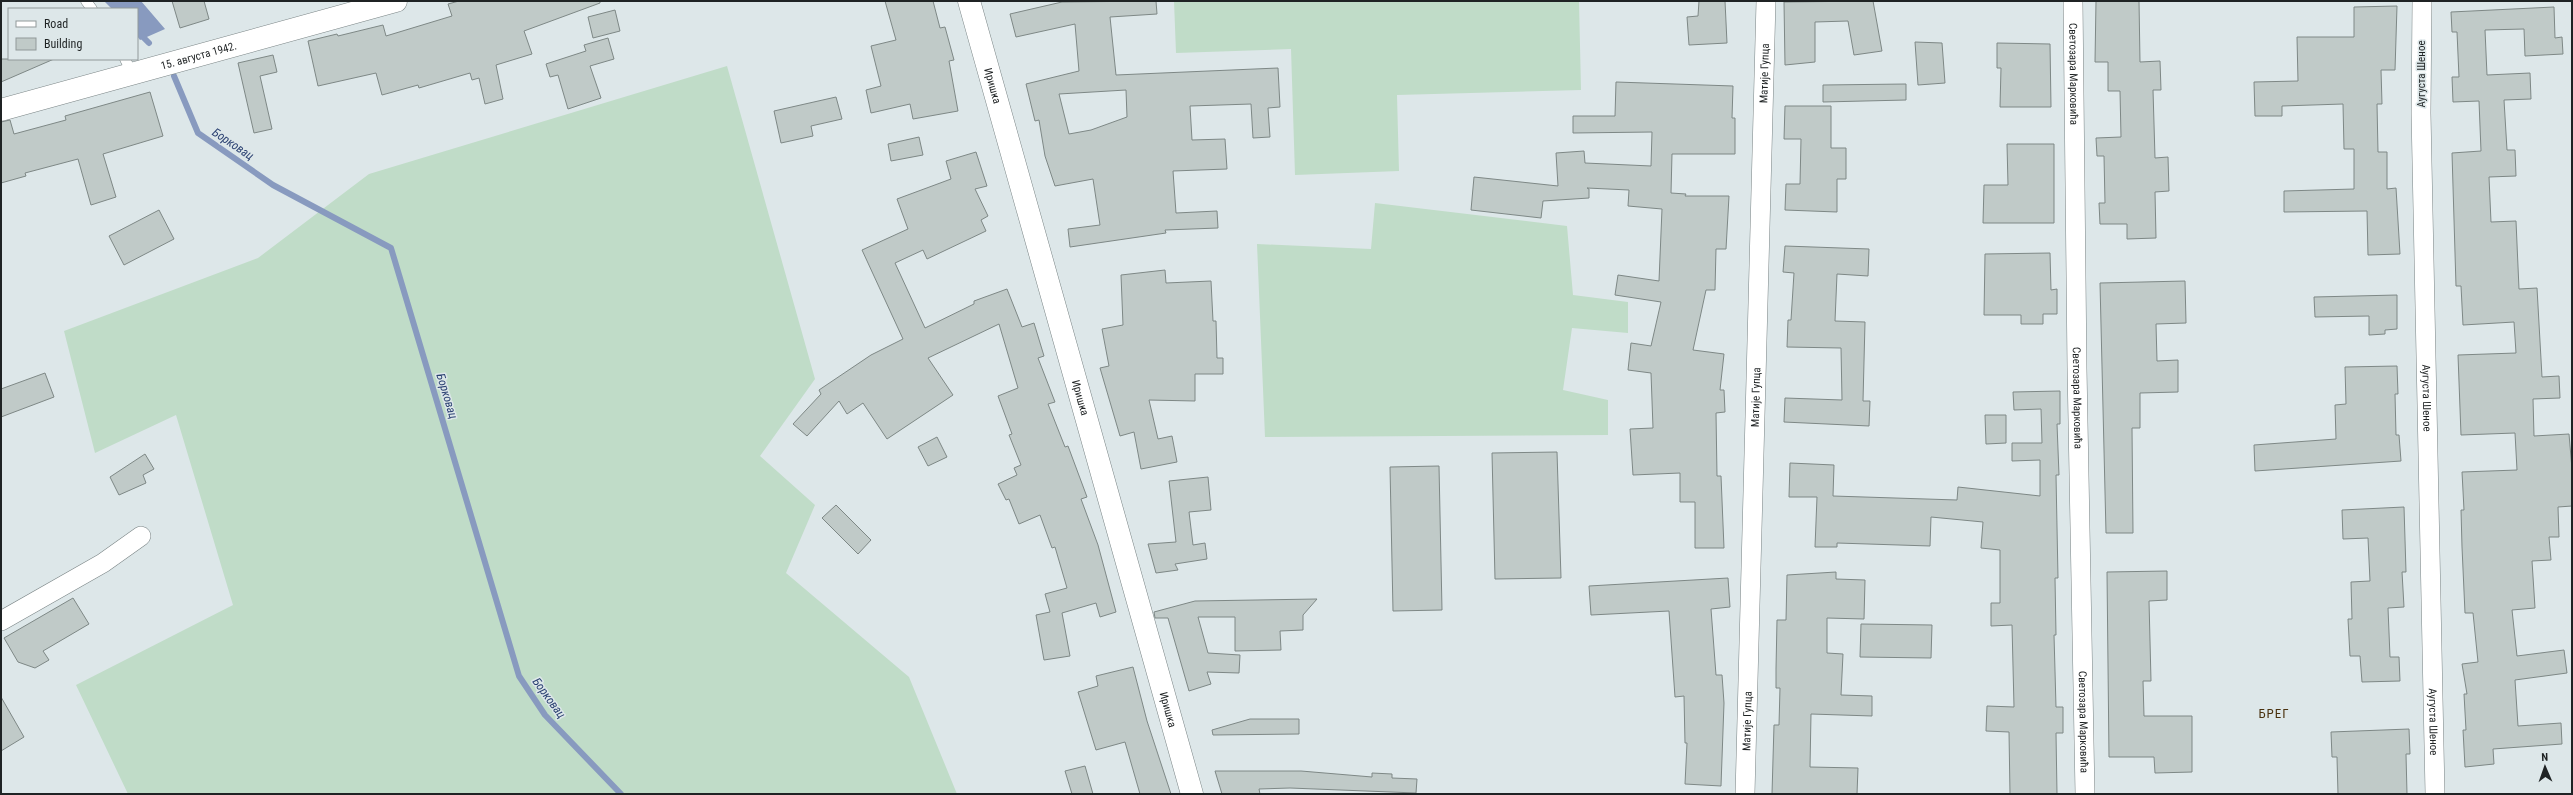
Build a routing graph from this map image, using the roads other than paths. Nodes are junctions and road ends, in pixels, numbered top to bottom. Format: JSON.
{"nodes":[{"id":1,"x":396,"y":1,"type":"edge"},
{"id":2,"x":969,"y":1,"type":"edge"},
{"id":3,"x":1766,"y":1,"type":"edge"},
{"id":4,"x":2074,"y":1,"type":"edge"},
{"id":5,"x":2422,"y":1,"type":"edge"},
{"id":6,"x":129,"y":66,"type":"edge"},
{"id":7,"x":1,"y":110,"type":"edge"},
{"id":8,"x":141,"y":536,"type":"dead end"},
{"id":9,"x":1,"y":621,"type":"edge"},
{"id":10,"x":1192,"y":794,"type":"edge"},
{"id":11,"x":1745,"y":794,"type":"edge"},
{"id":12,"x":2085,"y":794,"type":"edge"},
{"id":13,"x":2436,"y":794,"type":"edge"}],
"edges":[{"from":1,"to":6,"type":"street","name":"15. августа 1942."},
{"from":2,"to":10,"type":"street","name":"Иришка"},
{"from":3,"to":11,"type":"street","name":"Матије Гупца"},
{"from":4,"to":12,"type":"street","name":"Светозара Марковића"},
{"from":5,"to":13,"type":"street","name":"Аугуста Шеное"},
{"from":6,"to":7,"type":"street","name":"15. августа 1942."},
{"from":8,"to":9,"type":"street"}]}
